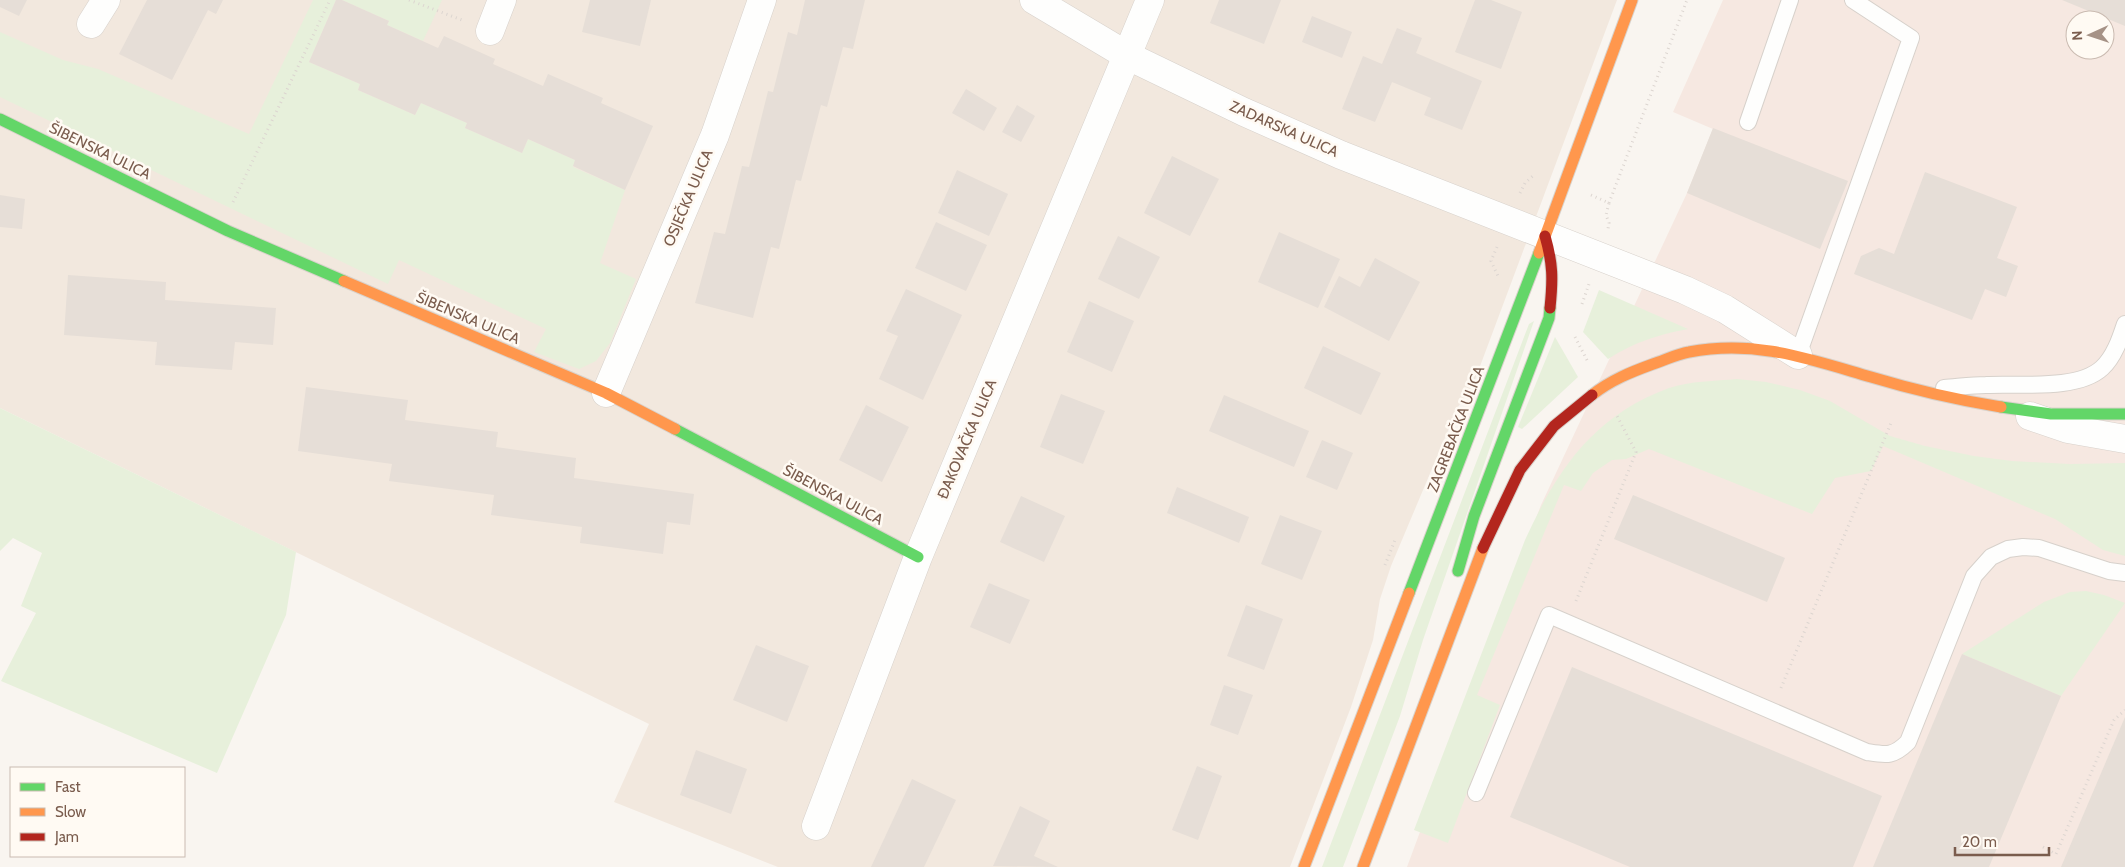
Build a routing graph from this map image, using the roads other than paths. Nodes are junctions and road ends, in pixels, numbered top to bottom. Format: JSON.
{"nodes":[{"id":1,"x":106,"y":0,"type":"edge"},
{"id":2,"x":502,"y":0,"type":"edge"},
{"id":3,"x":762,"y":0,"type":"edge"},
{"id":4,"x":1034,"y":0,"type":"edge"},
{"id":5,"x":1150,"y":0,"type":"edge"},
{"id":6,"x":1632,"y":0,"type":"edge"},
{"id":7,"x":1790,"y":0,"type":"edge"},
{"id":8,"x":1853,"y":0,"type":"edge"},
{"id":9,"x":91,"y":24,"type":"dead end"},
{"id":10,"x":490,"y":30,"type":"road end"},
{"id":11,"x":1128,"y":56,"type":"junction"},
{"id":12,"x":0,"y":119,"type":"edge"},
{"id":13,"x":1748,"y":122,"type":"dead end"},
{"id":14,"x":1545,"y":236,"type":"junction"},
{"id":15,"x":2125,"y":324,"type":"edge"},
{"id":16,"x":1798,"y":354,"type":"junction"},
{"id":17,"x":1919,"y":390,"type":"junction"},
{"id":18,"x":606,"y":393,"type":"junction"},
{"id":19,"x":2012,"y":410,"type":"junction"},
{"id":20,"x":2125,"y":414,"type":"edge"},
{"id":21,"x":2125,"y":438,"type":"edge"},
{"id":22,"x":918,"y":557,"type":"junction"},
{"id":23,"x":2125,"y":573,"type":"edge"},
{"id":24,"x":1454,"y":581,"type":"dead end"},
{"id":25,"x":1447,"y":610,"type":"dead end"},
{"id":26,"x":1440,"y":663,"type":"junction"},
{"id":27,"x":1476,"y":793,"type":"dead end"},
{"id":28,"x":816,"y":826,"type":"dead end"},
{"id":29,"x":1304,"y":867,"type":"edge"},
{"id":30,"x":1363,"y":867,"type":"edge"}],
"edges":[{"from":1,"to":9,"type":"street"},
{"from":2,"to":10,"type":"street"},
{"from":3,"to":18,"type":"street","name":"OSJEČKA ULICA"},
{"from":4,"to":11,"type":"street","name":"ZADARSKA ULICA"},
{"from":5,"to":11,"type":"street","name":"ĐAKOVAČKA ULICA"},
{"from":6,"to":14,"type":"main road","name":"ZAGREBAČKA ULICA"},
{"from":7,"to":13,"type":"lane"},
{"from":8,"to":16,"type":"lane"},
{"from":11,"to":14,"type":"street","name":"ZADARSKA ULICA"},
{"from":11,"to":22,"type":"street","name":"ĐAKOVAČKA ULICA"},
{"from":12,"to":18,"type":"main road","name":"ŠIBENSKA ULICA"},
{"from":14,"to":16,"type":"street","name":"ZADARSKA ULICA"},
{"from":14,"to":24,"type":"main road"},
{"from":14,"to":29,"type":"main road","name":"ZAGREBAČKA ULICA"},
{"from":15,"to":17,"type":"lane"},
{"from":16,"to":17,"type":"main road"},
{"from":16,"to":26,"type":"main road"},
{"from":17,"to":19,"type":"main road"},
{"from":18,"to":22,"type":"main road","name":"ŠIBENSKA ULICA"},
{"from":19,"to":20,"type":"main road"},
{"from":19,"to":21,"type":"street"},
{"from":22,"to":28,"type":"street","name":"ĐAKOVAČKA ULICA"},
{"from":23,"to":27,"type":"lane"},
{"from":25,"to":26,"type":"main road"},
{"from":26,"to":30,"type":"main road"}]}
